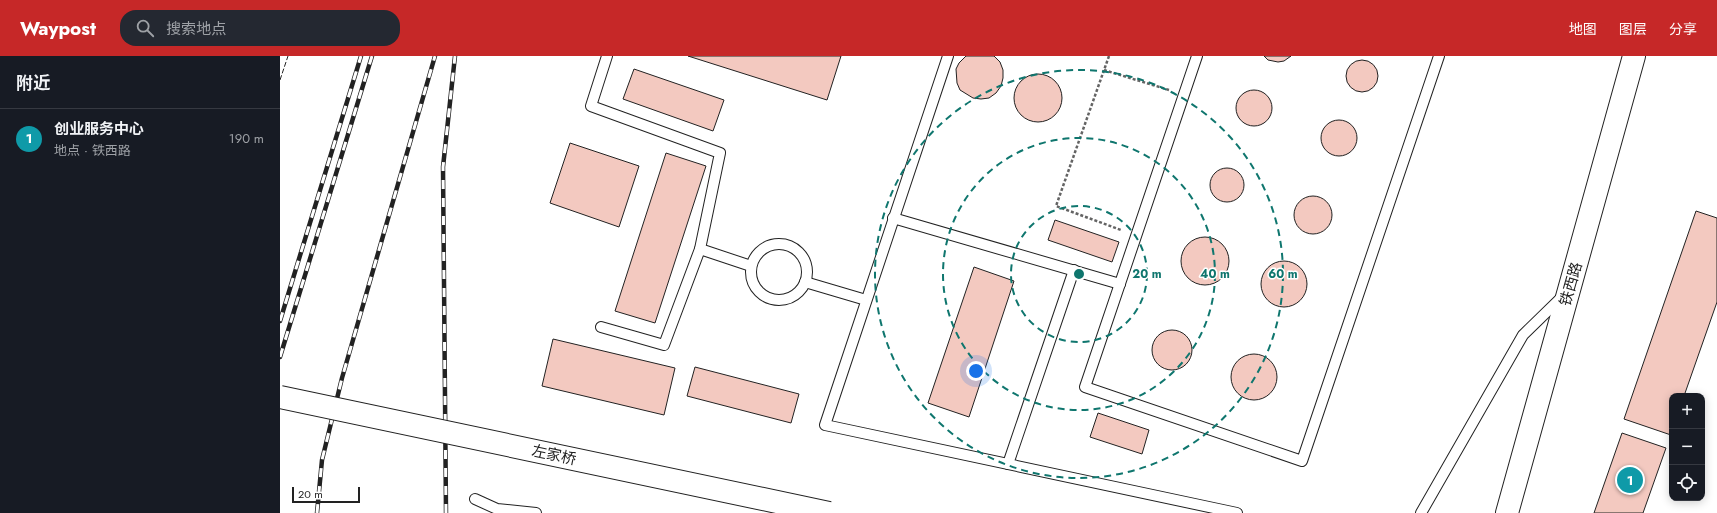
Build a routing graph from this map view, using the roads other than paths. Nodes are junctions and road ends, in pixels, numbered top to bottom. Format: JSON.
{"nodes":[{"id":1,"x":607,"y":56,"type":"edge"},
{"id":2,"x":948,"y":56,"type":"edge"},
{"id":3,"x":1197,"y":56,"type":"edge"},
{"id":4,"x":1439,"y":56,"type":"edge"},
{"id":5,"x":1634,"y":56,"type":"edge"},
{"id":6,"x":893,"y":218,"type":"junction"},
{"id":7,"x":700,"y":249,"type":"junction"},
{"id":8,"x":751,"y":266,"type":"junction"},
{"id":9,"x":1074,"y":270,"type":"junction"},
{"id":10,"x":805,"y":282,"type":"junction"},
{"id":11,"x":1120,"y":284,"type":"junction"},
{"id":12,"x":1569,"y":291,"type":"junction"},
{"id":13,"x":866,"y":300,"type":"junction"},
{"id":14,"x":601,"y":327,"type":"dead end"},
{"id":15,"x":280,"y":397,"type":"edge"},
{"id":16,"x":1008,"y":464,"type":"junction"},
{"id":17,"x":475,"y":499,"type":"dead end"},
{"id":18,"x":536,"y":513,"type":"edge"},
{"id":19,"x":829,"y":513,"type":"edge"},
{"id":20,"x":1237,"y":513,"type":"edge"},
{"id":21,"x":1421,"y":513,"type":"edge"},
{"id":22,"x":1507,"y":513,"type":"edge"}],
"edges":[{"from":1,"to":7,"type":"lane"},
{"from":2,"to":6,"type":"lane"},
{"from":3,"to":11,"type":"lane"},
{"from":4,"to":11,"type":"lane"},
{"from":5,"to":12,"type":"main road","name":"铁西路"},
{"from":6,"to":9,"type":"lane"},
{"from":6,"to":13,"type":"lane"},
{"from":7,"to":8,"type":"lane"},
{"from":7,"to":14,"type":"lane"},
{"from":8,"to":10,"type":"lane"},
{"from":8,"to":10,"type":"lane"},
{"from":9,"to":11,"type":"lane"},
{"from":9,"to":16,"type":"lane"},
{"from":10,"to":13,"type":"lane"},
{"from":12,"to":21,"type":"lane"},
{"from":12,"to":22,"type":"main road","name":"铁西路"},
{"from":13,"to":16,"type":"lane"},
{"from":15,"to":19,"type":"main road","name":"左家桥","bridge":true},
{"from":16,"to":20,"type":"lane"},
{"from":17,"to":18,"type":"lane"}]}
